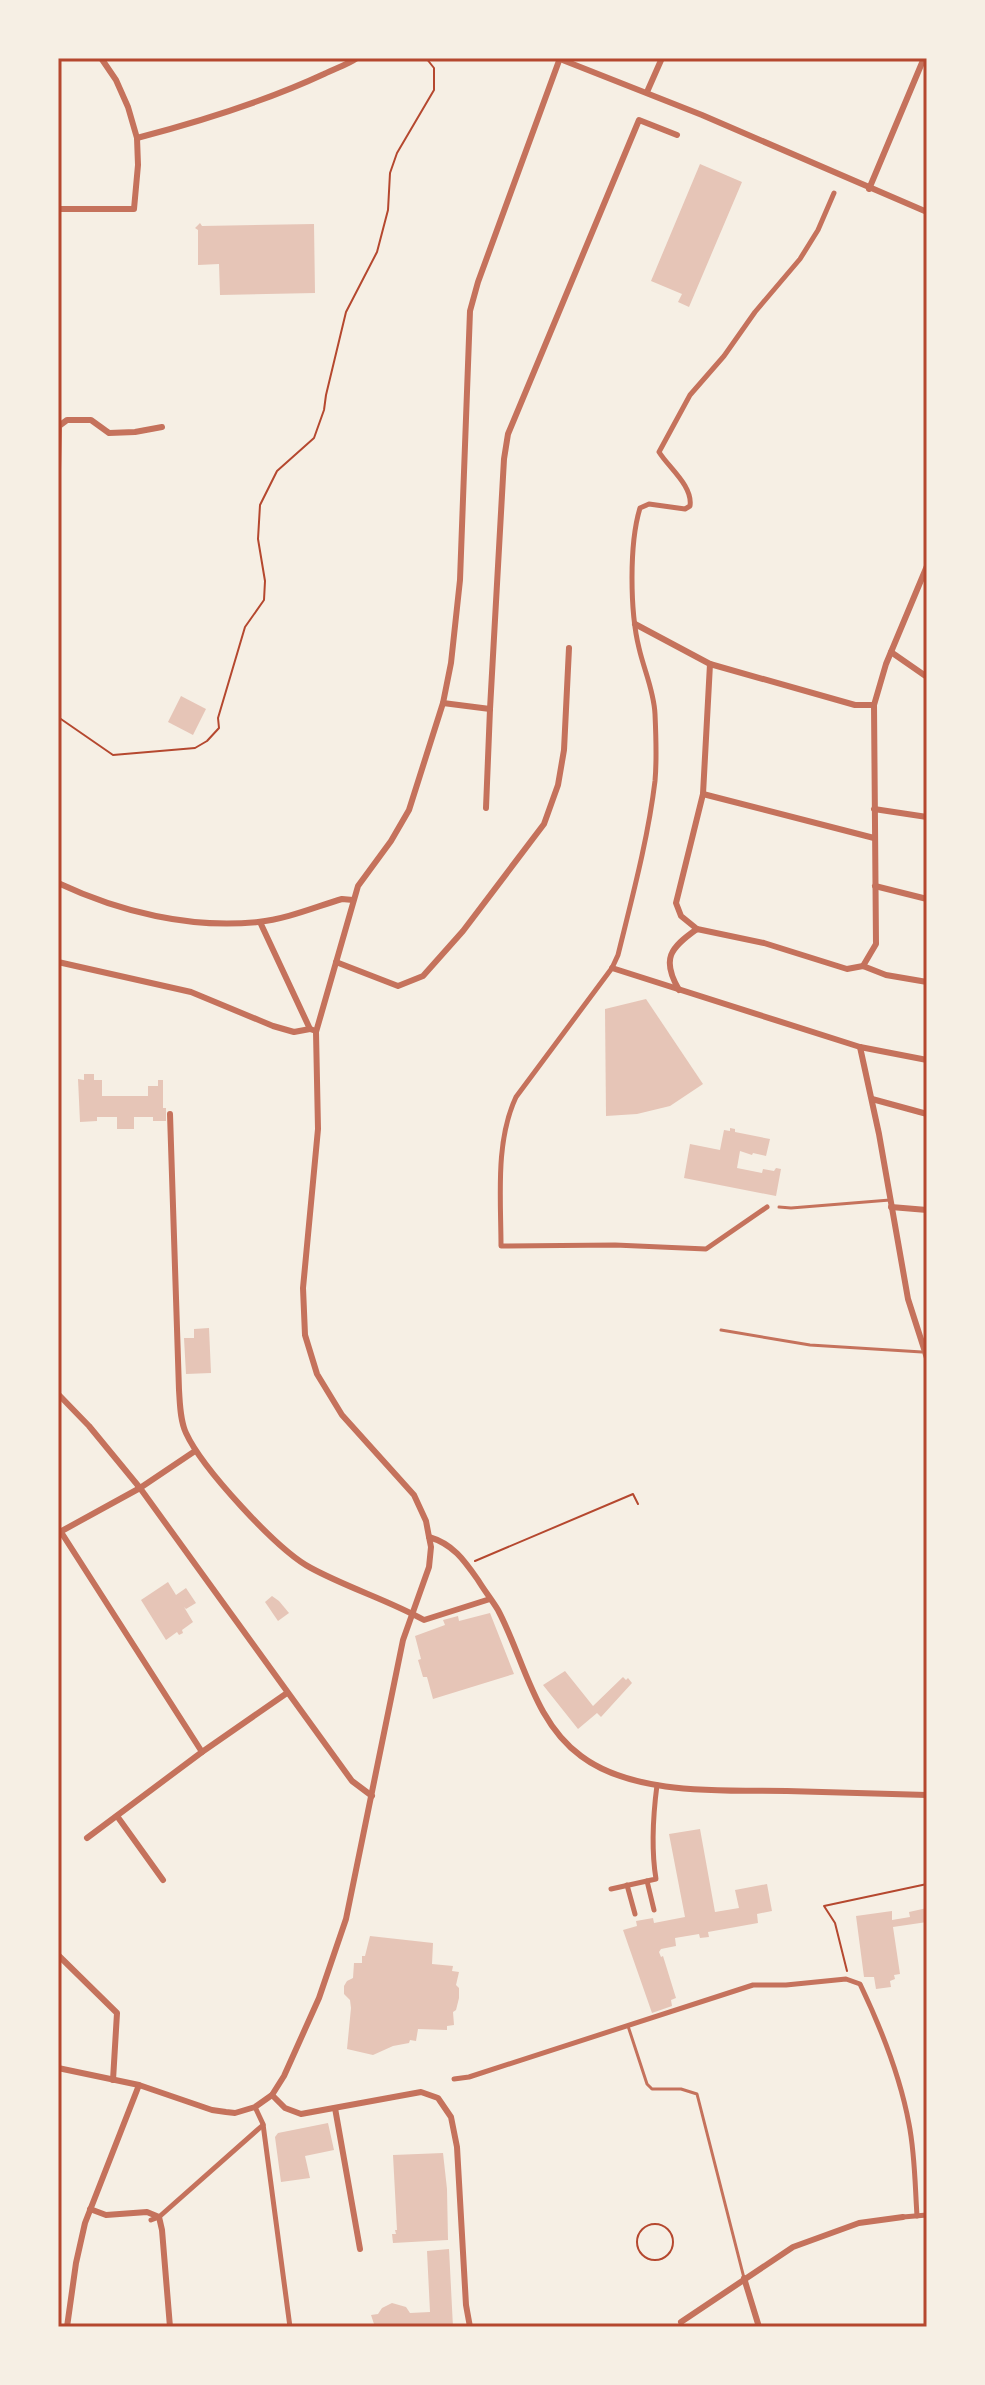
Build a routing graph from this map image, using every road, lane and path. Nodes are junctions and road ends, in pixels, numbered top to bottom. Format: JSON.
{"nodes":[{"id":1,"x":101,"y":58,"type":"edge"},
{"id":2,"x":357,"y":58,"type":"edge"},
{"id":3,"x":426,"y":58,"type":"edge"},
{"id":4,"x":662,"y":58,"type":"edge"},
{"id":5,"x":924,"y":58,"type":"edge"},
{"id":6,"x":560,"y":59,"type":"edge"},
{"id":7,"x":647,"y":92,"type":"junction"},
{"id":8,"x":677,"y":135,"type":"dead end"},
{"id":9,"x":137,"y":138,"type":"junction"},
{"id":10,"x":869,"y":189,"type":"junction"},
{"id":11,"x":834,"y":193,"type":"dead end"},
{"id":12,"x":58,"y":209,"type":"edge"},
{"id":13,"x":927,"y":212,"type":"edge"},
{"id":14,"x":162,"y":427,"type":"dead end"},
{"id":15,"x":58,"y":470,"type":"edge"},
{"id":16,"x":927,"y":566,"type":"edge"},
{"id":17,"x":635,"y":624,"type":"junction"},
{"id":18,"x":569,"y":648,"type":"dead end"},
{"id":19,"x":891,"y":652,"type":"junction"},
{"id":20,"x":710,"y":664,"type":"junction"},
{"id":21,"x":927,"y":677,"type":"edge"},
{"id":22,"x":443,"y":703,"type":"junction"},
{"id":23,"x":874,"y":705,"type":"junction"},
{"id":24,"x":490,"y":709,"type":"junction"},
{"id":25,"x":58,"y":717,"type":"edge"},
{"id":26,"x":703,"y":794,"type":"junction"},
{"id":27,"x":486,"y":808,"type":"dead end"},
{"id":28,"x":874,"y":809,"type":"junction"},
{"id":29,"x":927,"y":817,"type":"edge"},
{"id":30,"x":874,"y":838,"type":"junction"},
{"id":31,"x":58,"y":883,"type":"edge"},
{"id":32,"x":875,"y":886,"type":"junction"},
{"id":33,"x":927,"y":899,"type":"edge"},
{"id":34,"x":353,"y":900,"type":"junction"},
{"id":35,"x":260,"y":922,"type":"junction"},
{"id":36,"x":697,"y":929,"type":"junction"},
{"id":37,"x":58,"y":962,"type":"edge"},
{"id":38,"x":336,"y":962,"type":"junction"},
{"id":39,"x":863,"y":966,"type":"junction"},
{"id":40,"x":612,"y":968,"type":"junction"},
{"id":41,"x":927,"y":982,"type":"edge"},
{"id":42,"x":679,"y":990,"type":"junction"},
{"id":43,"x":313,"y":1030,"type":"junction"},
{"id":44,"x":860,"y":1047,"type":"junction"},
{"id":45,"x":927,"y":1060,"type":"edge"},
{"id":46,"x":872,"y":1099,"type":"junction"},
{"id":47,"x":170,"y":1114,"type":"dead end"},
{"id":48,"x":927,"y":1114,"type":"edge"},
{"id":49,"x":891,"y":1204,"type":"junction"},
{"id":50,"x":767,"y":1207,"type":"dead end"},
{"id":51,"x":779,"y":1207,"type":"dead end"},
{"id":52,"x":927,"y":1210,"type":"edge"},
{"id":53,"x":721,"y":1330,"type":"dead end"},
{"id":54,"x":927,"y":1355,"type":"edge"},
{"id":55,"x":58,"y":1394,"type":"edge"},
{"id":56,"x":195,"y":1451,"type":"junction"},
{"id":57,"x":140,"y":1488,"type":"junction"},
{"id":58,"x":638,"y":1504,"type":"dead end"},
{"id":59,"x":60,"y":1532,"type":"edge"},
{"id":60,"x":429,"y":1537,"type":"junction"},
{"id":61,"x":466,"y":1564,"type":"junction"},
{"id":62,"x":490,"y":1599,"type":"junction"},
{"id":63,"x":412,"y":1613,"type":"junction"},
{"id":64,"x":287,"y":1693,"type":"junction"},
{"id":65,"x":202,"y":1752,"type":"junction"},
{"id":66,"x":657,"y":1785,"type":"junction"},
{"id":67,"x":927,"y":1795,"type":"edge"},
{"id":68,"x":372,"y":1796,"type":"junction"},
{"id":69,"x":117,"y":1816,"type":"junction"},
{"id":70,"x":87,"y":1838,"type":"dead end"},
{"id":71,"x":163,"y":1880,"type":"dead end"},
{"id":72,"x":647,"y":1881,"type":"junction"},
{"id":73,"x":927,"y":1884,"type":"edge"},
{"id":74,"x":627,"y":1885,"type":"junction"},
{"id":75,"x":611,"y":1889,"type":"dead end"},
{"id":76,"x":654,"y":1910,"type":"dead end"},
{"id":77,"x":635,"y":1914,"type":"dead end"},
{"id":78,"x":58,"y":1955,"type":"edge"},
{"id":79,"x":850,"y":1981,"type":"junction"},
{"id":80,"x":628,"y":2026,"type":"junction"},
{"id":81,"x":58,"y":2068,"type":"edge"},
{"id":82,"x":454,"y":2079,"type":"dead end"},
{"id":83,"x":113,"y":2080,"type":"junction"},
{"id":84,"x":139,"y":2085,"type":"junction"},
{"id":85,"x":272,"y":2095,"type":"junction"},
{"id":86,"x":255,"y":2107,"type":"junction"},
{"id":87,"x":335,"y":2108,"type":"junction"},
{"id":88,"x":263,"y":2124,"type":"junction"},
{"id":89,"x":90,"y":2209,"type":"junction"},
{"id":90,"x":927,"y":2215,"type":"edge"},
{"id":91,"x":917,"y":2216,"type":"junction"},
{"id":92,"x":903,"y":2217,"type":"joint"},
{"id":93,"x":155,"y":2219,"type":"junction"},
{"id":94,"x":360,"y":2249,"type":"dead end"},
{"id":95,"x":657,"y":2261,"type":"joint"},
{"id":96,"x":744,"y":2278,"type":"junction"},
{"id":97,"x":677,"y":2325,"type":"edge"},
{"id":98,"x":67,"y":2327,"type":"edge"},
{"id":99,"x":170,"y":2327,"type":"edge"},
{"id":100,"x":290,"y":2327,"type":"edge"},
{"id":101,"x":470,"y":2327,"type":"edge"},
{"id":102,"x":759,"y":2327,"type":"edge"}],
"edges":[{"from":1,"to":9,"type":"street"},
{"from":2,"to":9,"type":"street"},
{"from":3,"to":25,"type":"path"},
{"from":4,"to":7,"type":"street"},
{"from":5,"to":10,"type":"street"},
{"from":6,"to":7,"type":"street"},
{"from":6,"to":22,"type":"street"},
{"from":7,"to":10,"type":"street"},
{"from":8,"to":24,"type":"street"},
{"from":9,"to":12,"type":"street"},
{"from":10,"to":13,"type":"street"},
{"from":11,"to":17,"type":"street"},
{"from":14,"to":15,"type":"street"},
{"from":16,"to":19,"type":"street"},
{"from":17,"to":20,"type":"street"},
{"from":17,"to":40,"type":"street"},
{"from":18,"to":38,"type":"street"},
{"from":19,"to":21,"type":"street"},
{"from":19,"to":23,"type":"street"},
{"from":20,"to":23,"type":"street"},
{"from":20,"to":26,"type":"street"},
{"from":22,"to":24,"type":"street"},
{"from":22,"to":34,"type":"street"},
{"from":23,"to":28,"type":"street"},
{"from":24,"to":27,"type":"street"},
{"from":26,"to":30,"type":"street"},
{"from":26,"to":36,"type":"street"},
{"from":28,"to":29,"type":"street"},
{"from":28,"to":30,"type":"street"},
{"from":30,"to":32,"type":"street"},
{"from":31,"to":35,"type":"street"},
{"from":32,"to":33,"type":"street"},
{"from":32,"to":39,"type":"street"},
{"from":34,"to":35,"type":"street"},
{"from":34,"to":38,"type":"street"},
{"from":35,"to":43,"type":"street"},
{"from":36,"to":39,"type":"street"},
{"from":36,"to":42,"type":"street"},
{"from":37,"to":43,"type":"street"},
{"from":38,"to":43,"type":"street"},
{"from":39,"to":41,"type":"street"},
{"from":40,"to":42,"type":"street"},
{"from":40,"to":50,"type":"street"},
{"from":42,"to":44,"type":"street"},
{"from":43,"to":60,"type":"street"},
{"from":44,"to":45,"type":"street"},
{"from":44,"to":46,"type":"street"},
{"from":46,"to":48,"type":"street"},
{"from":46,"to":49,"type":"street"},
{"from":47,"to":56,"type":"street"},
{"from":49,"to":51,"type":"lane"},
{"from":49,"to":52,"type":"street"},
{"from":49,"to":54,"type":"street"},
{"from":53,"to":54,"type":"lane"},
{"from":55,"to":57,"type":"street"},
{"from":56,"to":57,"type":"street"},
{"from":56,"to":63,"type":"street"},
{"from":57,"to":59,"type":"street"},
{"from":57,"to":64,"type":"street"},
{"from":58,"to":61,"type":"path"},
{"from":59,"to":65,"type":"street"},
{"from":60,"to":61,"type":"street"},
{"from":60,"to":63,"type":"street"},
{"from":61,"to":62,"type":"street"},
{"from":62,"to":63,"type":"street"},
{"from":62,"to":66,"type":"street"},
{"from":63,"to":68,"type":"street"},
{"from":64,"to":65,"type":"street"},
{"from":64,"to":68,"type":"street"},
{"from":65,"to":69,"type":"street"},
{"from":66,"to":67,"type":"street"},
{"from":66,"to":72,"type":"street"},
{"from":68,"to":85,"type":"street"},
{"from":69,"to":70,"type":"street"},
{"from":69,"to":71,"type":"street"},
{"from":72,"to":74,"type":"street"},
{"from":72,"to":76,"type":"street"},
{"from":73,"to":79,"type":"path"},
{"from":74,"to":75,"type":"street"},
{"from":74,"to":77,"type":"street"},
{"from":78,"to":83,"type":"street"},
{"from":79,"to":80,"type":"street"},
{"from":79,"to":91,"type":"street"},
{"from":80,"to":82,"type":"street"},
{"from":80,"to":96,"type":"lane"},
{"from":81,"to":83,"type":"street"},
{"from":83,"to":84,"type":"street"},
{"from":84,"to":86,"type":"street"},
{"from":84,"to":89,"type":"street"},
{"from":85,"to":86,"type":"street"},
{"from":85,"to":87,"type":"street"},
{"from":86,"to":88,"type":"street"},
{"from":87,"to":94,"type":"street"},
{"from":87,"to":101,"type":"street"},
{"from":88,"to":93,"type":"street"},
{"from":88,"to":100,"type":"street"},
{"from":89,"to":93,"type":"street"},
{"from":89,"to":98,"type":"street"},
{"from":90,"to":91,"type":"street"},
{"from":91,"to":92,"type":"street"},
{"from":92,"to":96,"type":"street"},
{"from":93,"to":99,"type":"street"},
{"from":95,"to":95,"type":"path"},
{"from":96,"to":97,"type":"street"},
{"from":96,"to":102,"type":"street"}]}
